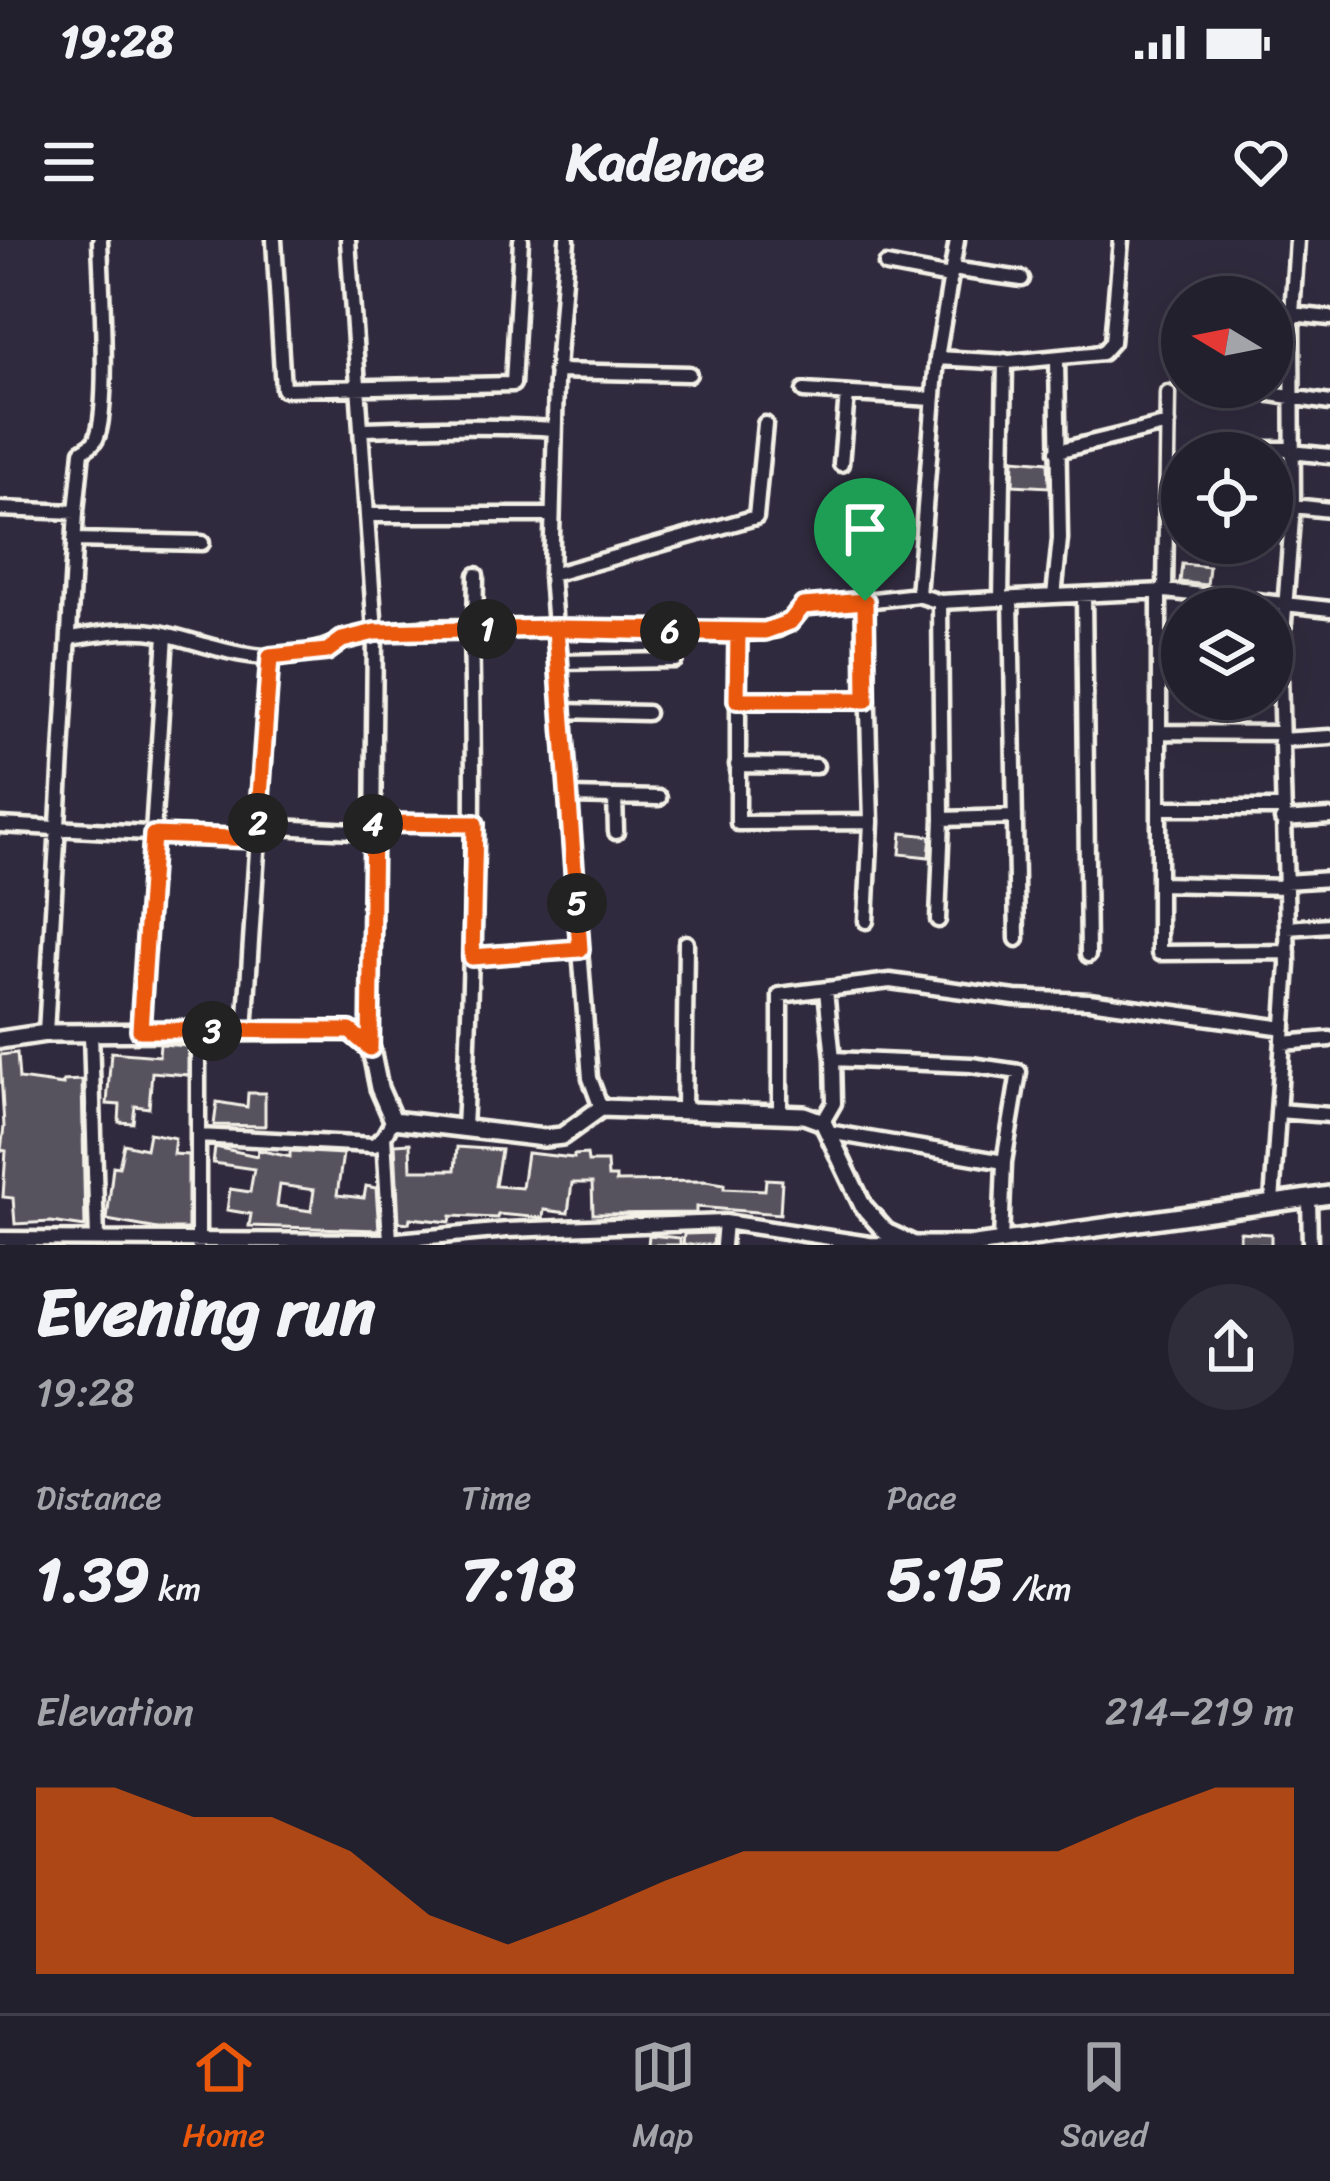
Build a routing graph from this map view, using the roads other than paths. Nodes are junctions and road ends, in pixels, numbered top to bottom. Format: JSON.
{"nodes":[{"id":1,"x":100,"y":240,"type":"edge"},
{"id":2,"x":274,"y":240,"type":"edge"},
{"id":3,"x":348,"y":240,"type":"edge"},
{"id":4,"x":521,"y":240,"type":"edge"},
{"id":5,"x":567,"y":240,"type":"edge"},
{"id":6,"x":957,"y":240,"type":"edge"},
{"id":7,"x":1121,"y":240,"type":"edge"},
{"id":8,"x":1297,"y":240,"type":"edge"},
{"id":9,"x":886,"y":265,"type":"dead end"},
{"id":10,"x":951,"y":273,"type":"junction"},
{"id":11,"x":1022,"y":280,"type":"dead end"},
{"id":12,"x":1293,"y":299,"type":"edge"},
{"id":13,"x":1293,"y":314,"type":"edge"},
{"id":14,"x":1330,"y":318,"type":"edge"},
{"id":15,"x":937,"y":358,"type":"junction"},
{"id":16,"x":1057,"y":360,"type":"junction"},
{"id":17,"x":1005,"y":362,"type":"junction"},
{"id":18,"x":556,"y":370,"type":"junction"},
{"id":19,"x":689,"y":374,"type":"dead end"},
{"id":20,"x":358,"y":388,"type":"junction"},
{"id":21,"x":804,"y":392,"type":"dead end"},
{"id":22,"x":847,"y":394,"type":"junction"},
{"id":23,"x":1293,"y":396,"type":"edge"},
{"id":24,"x":933,"y":399,"type":"junction"},
{"id":25,"x":1330,"y":403,"type":"edge"},
{"id":26,"x":1168,"y":408,"type":"edge"},
{"id":27,"x":765,"y":424,"type":"dead end"},
{"id":28,"x":1168,"y":424,"type":"junction"},
{"id":29,"x":554,"y":429,"type":"junction"},
{"id":30,"x":361,"y":430,"type":"junction"},
{"id":31,"x":1168,"y":432,"type":"edge"},
{"id":32,"x":1057,"y":451,"type":"junction"},
{"id":33,"x":1293,"y":451,"type":"edge"},
{"id":34,"x":1330,"y":456,"type":"edge"},
{"id":35,"x":841,"y":464,"type":"dead end"},
{"id":36,"x":1293,"y":508,"type":"edge"},
{"id":37,"x":0,"y":509,"type":"edge"},
{"id":38,"x":1330,"y":510,"type":"edge"},
{"id":39,"x":76,"y":512,"type":"junction"},
{"id":40,"x":367,"y":515,"type":"junction"},
{"id":41,"x":552,"y":515,"type":"junction"},
{"id":42,"x":74,"y":540,"type":"junction"},
{"id":43,"x":202,"y":543,"type":"dead end"},
{"id":44,"x":476,"y":575,"type":"dead end"},
{"id":45,"x":551,"y":575,"type":"junction"},
{"id":46,"x":1161,"y":591,"type":"edge"},
{"id":47,"x":918,"y":595,"type":"junction"},
{"id":48,"x":1084,"y":595,"type":"junction"},
{"id":49,"x":1054,"y":596,"type":"junction"},
{"id":50,"x":1006,"y":598,"type":"junction"},
{"id":51,"x":865,"y":601,"type":"junction"},
{"id":52,"x":940,"y":602,"type":"junction"},
{"id":53,"x":1293,"y":604,"type":"edge"},
{"id":54,"x":1330,"y":609,"type":"edge"},
{"id":55,"x":1161,"y":613,"type":"edge"},
{"id":56,"x":555,"y":628,"type":"junction"},
{"id":57,"x":473,"y":629,"type":"junction"},
{"id":58,"x":375,"y":632,"type":"junction"},
{"id":59,"x":738,"y":634,"type":"junction"},
{"id":60,"x":166,"y":635,"type":"junction"},
{"id":61,"x":69,"y":638,"type":"junction"},
{"id":62,"x":270,"y":657,"type":"junction"},
{"id":63,"x":1159,"y":657,"type":"joint"},
{"id":64,"x":675,"y":661,"type":"dead end"},
{"id":65,"x":558,"y":662,"type":"junction"},
{"id":66,"x":737,"y":700,"type":"junction"},
{"id":67,"x":866,"y":700,"type":"junction"},
{"id":68,"x":562,"y":711,"type":"junction"},
{"id":69,"x":647,"y":713,"type":"dead end"},
{"id":70,"x":1279,"y":720,"type":"edge"},
{"id":71,"x":1159,"y":732,"type":"junction"},
{"id":72,"x":1280,"y":736,"type":"junction"},
{"id":73,"x":1330,"y":737,"type":"edge"},
{"id":74,"x":736,"y":765,"type":"junction"},
{"id":75,"x":816,"y":766,"type":"dead end"},
{"id":76,"x":569,"y":796,"type":"junction"},
{"id":77,"x":615,"y":797,"type":"junction"},
{"id":78,"x":659,"y":798,"type":"dead end"},
{"id":79,"x":1159,"y":808,"type":"junction"},
{"id":80,"x":1282,"y":814,"type":"junction"},
{"id":81,"x":1330,"y":817,"type":"edge"},
{"id":82,"x":1015,"y":818,"type":"junction"},
{"id":83,"x":942,"y":819,"type":"junction"},
{"id":84,"x":871,"y":822,"type":"junction"},
{"id":85,"x":0,"y":824,"type":"edge"},
{"id":86,"x":475,"y":824,"type":"junction"},
{"id":87,"x":56,"y":826,"type":"junction"},
{"id":88,"x":373,"y":827,"type":"junction"},
{"id":89,"x":258,"y":832,"type":"junction"},
{"id":90,"x":616,"y":832,"type":"dead end"},
{"id":91,"x":153,"y":835,"type":"junction"},
{"id":92,"x":1330,"y":879,"type":"edge"},
{"id":93,"x":1159,"y":884,"type":"junction"},
{"id":94,"x":1285,"y":885,"type":"junction"},
{"id":95,"x":938,"y":920,"type":"dead end"},
{"id":96,"x":866,"y":921,"type":"dead end"},
{"id":97,"x":1330,"y":925,"type":"edge"},
{"id":98,"x":1287,"y":928,"type":"junction"},
{"id":99,"x":1017,"y":939,"type":"dead end"},
{"id":100,"x":686,"y":943,"type":"dead end"},
{"id":101,"x":580,"y":949,"type":"junction"},
{"id":102,"x":1288,"y":952,"type":"junction"},
{"id":103,"x":1088,"y":955,"type":"dead end"},
{"id":104,"x":472,"y":957,"type":"junction"},
{"id":105,"x":826,"y":990,"type":"junction"},
{"id":106,"x":140,"y":1030,"type":"junction"},
{"id":107,"x":198,"y":1031,"type":"junction"},
{"id":108,"x":245,"y":1031,"type":"junction"},
{"id":109,"x":91,"y":1032,"type":"junction"},
{"id":110,"x":46,"y":1033,"type":"junction"},
{"id":111,"x":1284,"y":1035,"type":"junction"},
{"id":112,"x":1330,"y":1039,"type":"edge"},
{"id":113,"x":0,"y":1040,"type":"edge"},
{"id":114,"x":370,"y":1048,"type":"junction"},
{"id":115,"x":832,"y":1059,"type":"junction"},
{"id":116,"x":601,"y":1108,"type":"junction"},
{"id":117,"x":684,"y":1111,"type":"junction"},
{"id":118,"x":1278,"y":1112,"type":"junction"},
{"id":119,"x":780,"y":1114,"type":"junction"},
{"id":120,"x":1330,"y":1115,"type":"edge"},
{"id":121,"x":393,"y":1120,"type":"junction"},
{"id":122,"x":826,"y":1127,"type":"junction"},
{"id":123,"x":464,"y":1129,"type":"junction"},
{"id":124,"x":198,"y":1136,"type":"junction"},
{"id":125,"x":384,"y":1136,"type":"junction"},
{"id":126,"x":1004,"y":1162,"type":"junction"},
{"id":127,"x":1330,"y":1195,"type":"edge"},
{"id":128,"x":1309,"y":1198,"type":"junction"},
{"id":129,"x":1272,"y":1203,"type":"junction"},
{"id":130,"x":725,"y":1222,"type":"junction"},
{"id":131,"x":633,"y":1226,"type":"junction"},
{"id":132,"x":0,"y":1239,"type":"edge"},
{"id":133,"x":805,"y":1239,"type":"edge"},
{"id":134,"x":97,"y":1240,"type":"junction"},
{"id":135,"x":390,"y":1241,"type":"junction"},
{"id":136,"x":1001,"y":1242,"type":"junction"},
{"id":137,"x":198,"y":1243,"type":"edge"},
{"id":138,"x":634,"y":1245,"type":"edge"},
{"id":139,"x":723,"y":1245,"type":"edge"},
{"id":140,"x":914,"y":1245,"type":"edge"},
{"id":141,"x":1310,"y":1245,"type":"edge"}],
"edges":[{"from":1,"to":39,"type":"street"},
{"from":2,"to":20,"type":"street"},
{"from":3,"to":20,"type":"street"},
{"from":4,"to":20,"type":"street"},
{"from":5,"to":18,"type":"street"},
{"from":6,"to":10,"type":"street"},
{"from":7,"to":16,"type":"street"},
{"from":8,"to":12,"type":"street"},
{"from":9,"to":10,"type":"street"},
{"from":10,"to":11,"type":"street"},
{"from":10,"to":15,"type":"street"},
{"from":13,"to":14,"type":"street"},
{"from":15,"to":17,"type":"street"},
{"from":15,"to":24,"type":"street"},
{"from":16,"to":17,"type":"street"},
{"from":16,"to":32,"type":"street"},
{"from":17,"to":50,"type":"street"},
{"from":18,"to":19,"type":"street"},
{"from":18,"to":29,"type":"street"},
{"from":20,"to":30,"type":"street"},
{"from":21,"to":22,"type":"street"},
{"from":22,"to":24,"type":"street"},
{"from":22,"to":35,"type":"street"},
{"from":23,"to":25,"type":"street"},
{"from":24,"to":47,"type":"street"},
{"from":26,"to":28,"type":"street"},
{"from":27,"to":45,"type":"street"},
{"from":28,"to":31,"type":"street"},
{"from":28,"to":32,"type":"street"},
{"from":29,"to":30,"type":"street"},
{"from":29,"to":41,"type":"street"},
{"from":30,"to":40,"type":"street"},
{"from":32,"to":49,"type":"street"},
{"from":33,"to":34,"type":"street"},
{"from":36,"to":38,"type":"street"},
{"from":37,"to":39,"type":"street"},
{"from":39,"to":42,"type":"street"},
{"from":40,"to":41,"type":"street"},
{"from":40,"to":58,"type":"street"},
{"from":41,"to":45,"type":"street"},
{"from":42,"to":43,"type":"street"},
{"from":42,"to":61,"type":"street"},
{"from":44,"to":57,"type":"street"},
{"from":45,"to":56,"type":"street"},
{"from":46,"to":48,"type":"street"},
{"from":47,"to":51,"type":"street"},
{"from":47,"to":52,"type":"street"},
{"from":48,"to":49,"type":"street"},
{"from":48,"to":103,"type":"street"},
{"from":49,"to":50,"type":"street"},
{"from":50,"to":52,"type":"street"},
{"from":50,"to":82,"type":"street"},
{"from":51,"to":59,"type":"street"},
{"from":51,"to":67,"type":"street"},
{"from":52,"to":83,"type":"street"},
{"from":53,"to":54,"type":"street"},
{"from":55,"to":63,"type":"street"},
{"from":56,"to":57,"type":"street"},
{"from":56,"to":59,"type":"street"},
{"from":56,"to":65,"type":"street"},
{"from":57,"to":58,"type":"street"},
{"from":57,"to":86,"type":"street"},
{"from":58,"to":62,"type":"street"},
{"from":58,"to":88,"type":"street"},
{"from":59,"to":66,"type":"street"},
{"from":60,"to":61,"type":"street"},
{"from":60,"to":62,"type":"street"},
{"from":60,"to":91,"type":"street"},
{"from":61,"to":87,"type":"street"},
{"from":62,"to":89,"type":"street"},
{"from":63,"to":71,"type":"street"},
{"from":64,"to":65,"type":"street"},
{"from":65,"to":68,"type":"street"},
{"from":66,"to":67,"type":"street"},
{"from":66,"to":74,"type":"street"},
{"from":67,"to":84,"type":"street"},
{"from":68,"to":69,"type":"street"},
{"from":68,"to":76,"type":"street"},
{"from":70,"to":72,"type":"street"},
{"from":71,"to":72,"type":"street"},
{"from":71,"to":79,"type":"street"},
{"from":72,"to":73,"type":"street"},
{"from":72,"to":80,"type":"street"},
{"from":74,"to":75,"type":"street"},
{"from":74,"to":84,"type":"street"},
{"from":76,"to":77,"type":"street"},
{"from":76,"to":101,"type":"street"},
{"from":77,"to":78,"type":"street"},
{"from":77,"to":90,"type":"street"},
{"from":79,"to":80,"type":"street"},
{"from":79,"to":93,"type":"street"},
{"from":80,"to":81,"type":"street"},
{"from":80,"to":94,"type":"street"},
{"from":82,"to":83,"type":"street"},
{"from":82,"to":99,"type":"street"},
{"from":83,"to":95,"type":"street"},
{"from":84,"to":96,"type":"street"},
{"from":85,"to":87,"type":"street"},
{"from":86,"to":88,"type":"street"},
{"from":86,"to":104,"type":"street"},
{"from":87,"to":91,"type":"street"},
{"from":87,"to":110,"type":"street"},
{"from":88,"to":89,"type":"street"},
{"from":88,"to":114,"type":"street"},
{"from":89,"to":91,"type":"street"},
{"from":89,"to":108,"type":"street"},
{"from":91,"to":106,"type":"street"},
{"from":92,"to":94,"type":"street"},
{"from":93,"to":94,"type":"street"},
{"from":93,"to":102,"type":"street"},
{"from":94,"to":98,"type":"street"},
{"from":97,"to":98,"type":"street"},
{"from":98,"to":102,"type":"street"},
{"from":100,"to":117,"type":"street"},
{"from":101,"to":104,"type":"street"},
{"from":101,"to":116,"type":"street"},
{"from":102,"to":111,"type":"street"},
{"from":104,"to":123,"type":"street"},
{"from":105,"to":111,"type":"street"},
{"from":105,"to":115,"type":"street"},
{"from":105,"to":119,"type":"street"},
{"from":106,"to":107,"type":"street"},
{"from":106,"to":109,"type":"street"},
{"from":107,"to":108,"type":"street"},
{"from":107,"to":124,"type":"street"},
{"from":108,"to":114,"type":"street"},
{"from":109,"to":110,"type":"street"},
{"from":109,"to":134,"type":"street"},
{"from":110,"to":113,"type":"street"},
{"from":111,"to":112,"type":"street"},
{"from":111,"to":118,"type":"street"},
{"from":114,"to":121,"type":"street"},
{"from":115,"to":122,"type":"street"},
{"from":115,"to":126,"type":"street"},
{"from":116,"to":117,"type":"street"},
{"from":116,"to":123,"type":"street"},
{"from":117,"to":119,"type":"street"},
{"from":118,"to":120,"type":"street"},
{"from":118,"to":129,"type":"street"},
{"from":119,"to":122,"type":"street"},
{"from":121,"to":123,"type":"street"},
{"from":121,"to":125,"type":"street"},
{"from":122,"to":126,"type":"street"},
{"from":122,"to":140,"type":"street"},
{"from":124,"to":125,"type":"street"},
{"from":124,"to":137,"type":"street"},
{"from":125,"to":135,"type":"street"},
{"from":126,"to":136,"type":"street"},
{"from":127,"to":128,"type":"street"},
{"from":128,"to":129,"type":"street"},
{"from":128,"to":141,"type":"street"},
{"from":129,"to":136,"type":"street"},
{"from":130,"to":131,"type":"street"},
{"from":130,"to":133,"type":"street"},
{"from":130,"to":139,"type":"street"},
{"from":131,"to":135,"type":"street"},
{"from":131,"to":138,"type":"street"},
{"from":132,"to":134,"type":"street"},
{"from":133,"to":140,"type":"street"},
{"from":134,"to":137,"type":"street"},
{"from":135,"to":137,"type":"street"},
{"from":136,"to":140,"type":"street"}]}
